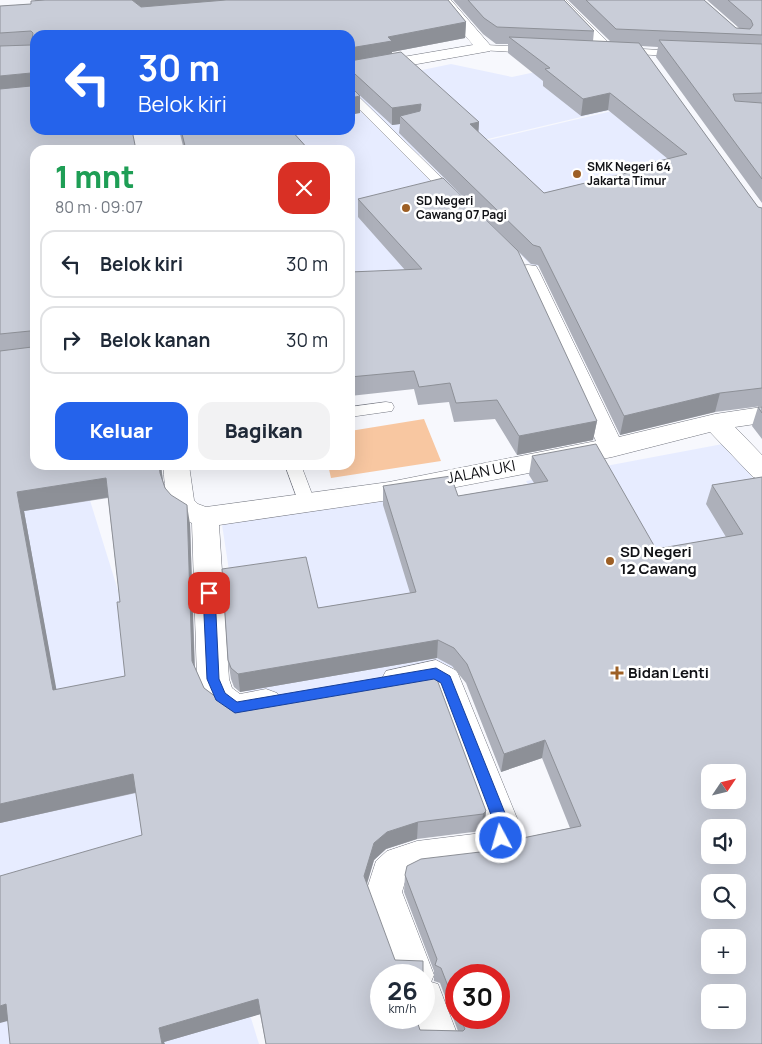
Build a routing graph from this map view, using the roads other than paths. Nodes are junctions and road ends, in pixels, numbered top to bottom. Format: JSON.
{"nodes":[{"id":1,"x":443,"y":0,"type":"edge"},
{"id":2,"x":556,"y":0,"type":"edge"},
{"id":3,"x":484,"y":48,"type":"junction"},
{"id":4,"x":542,"y":50,"type":"edge"},
{"id":5,"x":590,"y":51,"type":"edge"},
{"id":6,"x":609,"y":52,"type":"junction"},
{"id":7,"x":642,"y":52,"type":"junction"},
{"id":8,"x":692,"y":54,"type":"edge"},
{"id":9,"x":653,"y":68,"type":"edge"},
{"id":10,"x":355,"y":70,"type":"edge"},
{"id":11,"x":355,"y":98,"type":"edge"},
{"id":12,"x":465,"y":208,"type":"edge"},
{"id":13,"x":524,"y":267,"type":"edge"},
{"id":14,"x":386,"y":407,"type":"dead end"},
{"id":15,"x":355,"y":411,"type":"edge"},
{"id":16,"x":762,"y":415,"type":"edge"},
{"id":17,"x":715,"y":422,"type":"junction"},
{"id":18,"x":612,"y":448,"type":"junction"},
{"id":19,"x":177,"y":470,"type":"edge"},
{"id":20,"x":295,"y":470,"type":"edge"},
{"id":21,"x":762,"y":471,"type":"edge"},
{"id":22,"x":306,"y":502,"type":"junction"},
{"id":23,"x":205,"y":517,"type":"junction"},
{"id":24,"x":369,"y":684,"type":"edge"},
{"id":25,"x":293,"y":698,"type":"edge"},
{"id":26,"x":411,"y":964,"type":"edge"},
{"id":27,"x":435,"y":1028,"type":"edge"},
{"id":28,"x":441,"y":1044,"type":"edge"}],
"edges":[{"from":1,"to":3,"type":"street"},
{"from":2,"to":6,"type":"street"},
{"from":3,"to":4,"type":"lane"},
{"from":3,"to":10,"type":"street"},
{"from":5,"to":6,"type":"lane"},
{"from":6,"to":7,"type":"street"},
{"from":7,"to":8,"type":"lane"},
{"from":7,"to":9,"type":"street"},
{"from":11,"to":12,"type":"lane"},
{"from":13,"to":18,"type":"street"},
{"from":14,"to":15,"type":"lane"},
{"from":16,"to":17,"type":"street","name":"JALAN UKI"},
{"from":17,"to":18,"type":"street","name":"JALAN UKI"},
{"from":17,"to":21,"type":"street"},
{"from":18,"to":22,"type":"street","name":"JALAN UKI"},
{"from":19,"to":23,"type":"street"},
{"from":20,"to":22,"type":"lane"},
{"from":22,"to":23,"type":"street","name":"JALAN UKI"},
{"from":23,"to":25,"type":"street"},
{"from":24,"to":26,"type":"street"},
{"from":27,"to":28,"type":"street"}]}
